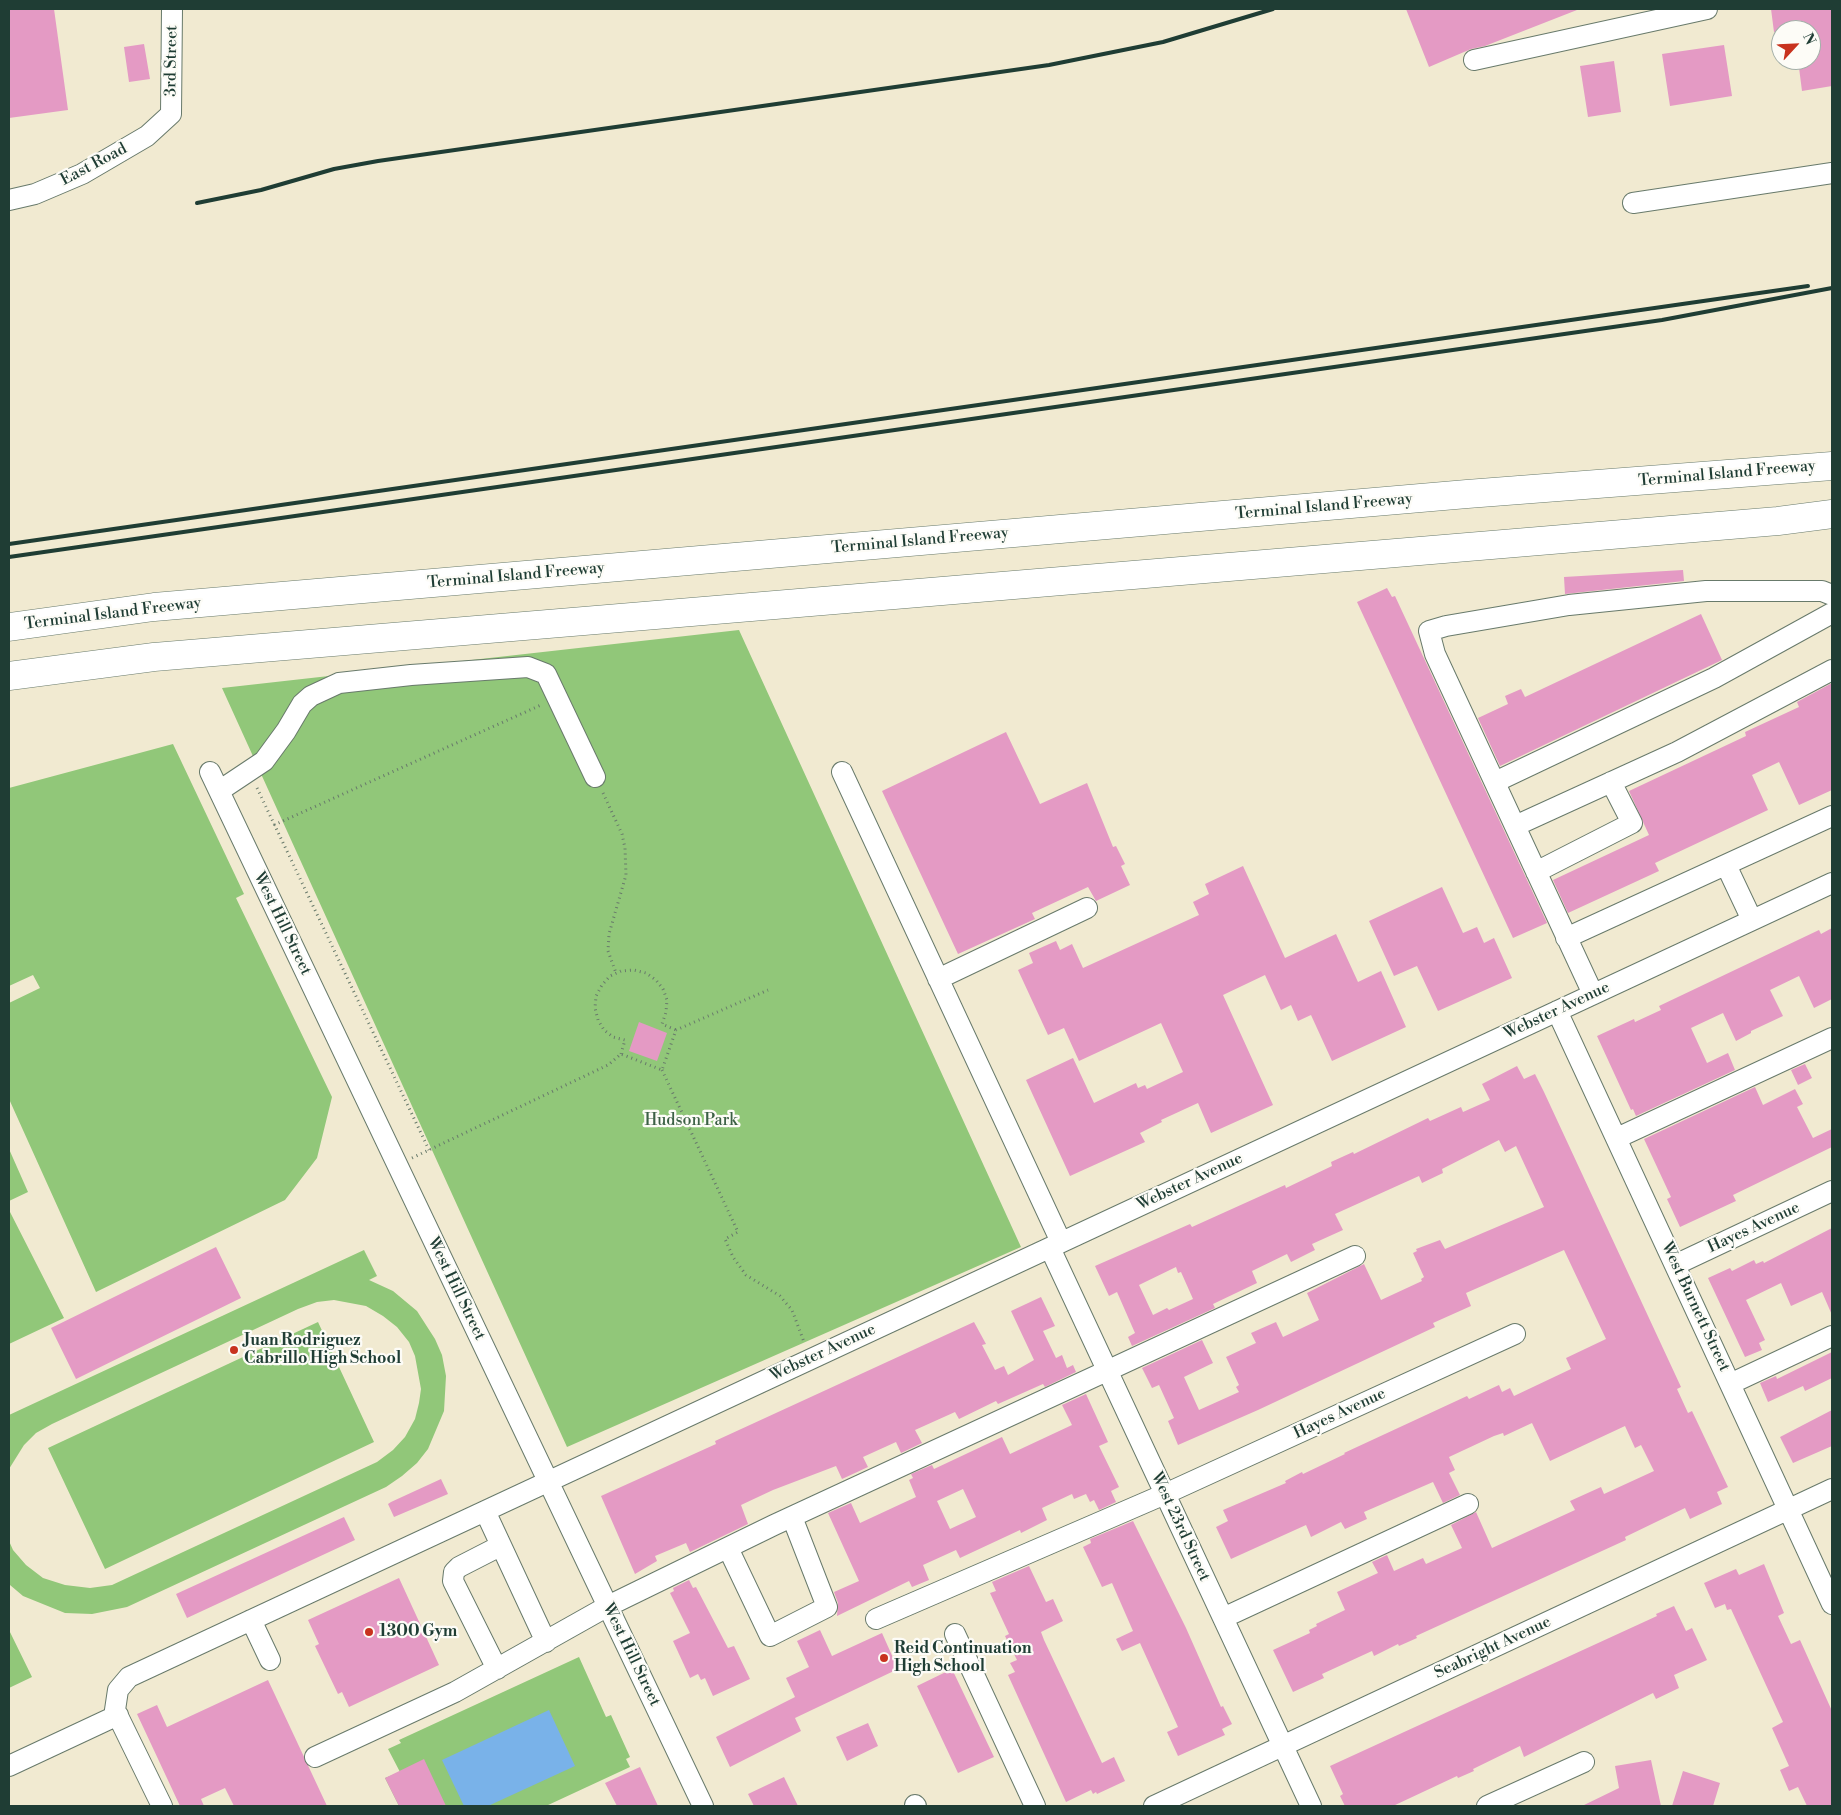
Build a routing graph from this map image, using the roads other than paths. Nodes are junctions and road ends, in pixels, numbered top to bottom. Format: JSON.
{"nodes":[{"id":1,"x":172,"y":9,"type":"edge"},
{"id":2,"x":1707,"y":9,"type":"edge"},
{"id":3,"x":1474,"y":60,"type":"dead end"},
{"id":4,"x":171,"y":114,"type":"joint"},
{"id":5,"x":1832,"y":173,"type":"edge"},
{"id":6,"x":9,"y":200,"type":"edge"},
{"id":7,"x":1633,"y":203,"type":"dead end"},
{"id":8,"x":1832,"y":466,"type":"edge"},
{"id":9,"x":1832,"y":514,"type":"edge"},
{"id":10,"x":1832,"y":595,"type":"edge"},
{"id":11,"x":1832,"y":613,"type":"edge"},
{"id":12,"x":9,"y":627,"type":"edge"},
{"id":13,"x":1832,"y":670,"type":"edge"},
{"id":14,"x":9,"y":676,"type":"edge"},
{"id":15,"x":210,"y":772,"type":"dead end"},
{"id":16,"x":842,"y":772,"type":"dead end"},
{"id":17,"x":595,"y":777,"type":"road end"},
{"id":18,"x":1494,"y":782,"type":"junction"},
{"id":19,"x":1611,"y":782,"type":"junction"},
{"id":20,"x":218,"y":791,"type":"junction"},
{"id":21,"x":1832,"y":816,"type":"edge"},
{"id":22,"x":1515,"y":826,"type":"junction"},
{"id":23,"x":1726,"y":865,"type":"junction"},
{"id":24,"x":1536,"y":872,"type":"junction"},
{"id":25,"x":1832,"y":883,"type":"edge"},
{"id":26,"x":1087,"y":908,"type":"dead end"},
{"id":27,"x":1752,"y":920,"type":"junction"},
{"id":28,"x":1566,"y":938,"type":"junction"},
{"id":29,"x":938,"y":979,"type":"junction"},
{"id":30,"x":1593,"y":994,"type":"junction"},
{"id":31,"x":1557,"y":1011,"type":"junction"},
{"id":32,"x":1832,"y":1038,"type":"edge"},
{"id":33,"x":1617,"y":1138,"type":"junction"},
{"id":34,"x":1832,"y":1191,"type":"edge"},
{"id":35,"x":1056,"y":1245,"type":"junction"},
{"id":36,"x":1355,"y":1256,"type":"dead end"},
{"id":37,"x":1675,"y":1265,"type":"junction"},
{"id":38,"x":1515,"y":1334,"type":"dead end"},
{"id":39,"x":1832,"y":1336,"type":"edge"},
{"id":40,"x":1107,"y":1371,"type":"junction"},
{"id":41,"x":1730,"y":1384,"type":"junction"},
{"id":42,"x":548,"y":1482,"type":"junction"},
{"id":43,"x":1832,"y":1490,"type":"edge"},
{"id":44,"x":1165,"y":1494,"type":"junction"},
{"id":45,"x":1468,"y":1504,"type":"dead end"},
{"id":46,"x":1788,"y":1510,"type":"junction"},
{"id":47,"x":485,"y":1511,"type":"junction"},
{"id":48,"x":792,"y":1517,"type":"junction"},
{"id":49,"x":500,"y":1546,"type":"junction"},
{"id":50,"x":728,"y":1548,"type":"junction"},
{"id":51,"x":1832,"y":1604,"type":"edge"},
{"id":52,"x":608,"y":1606,"type":"junction"},
{"id":53,"x":1222,"y":1618,"type":"junction"},
{"id":54,"x":876,"y":1619,"type":"dead end"},
{"id":55,"x":251,"y":1620,"type":"junction"},
{"id":56,"x":955,"y":1634,"type":"dead end"},
{"id":57,"x":546,"y":1642,"type":"junction"},
{"id":58,"x":270,"y":1660,"type":"dead end"},
{"id":59,"x":497,"y":1669,"type":"junction"},
{"id":60,"x":118,"y":1715,"type":"junction"},
{"id":61,"x":1283,"y":1746,"type":"junction"},
{"id":62,"x":315,"y":1757,"type":"dead end"},
{"id":63,"x":1584,"y":1762,"type":"dead end"},
{"id":64,"x":9,"y":1766,"type":"edge"},
{"id":65,"x":162,"y":1806,"type":"edge"},
{"id":66,"x":703,"y":1806,"type":"edge"},
{"id":67,"x":1035,"y":1806,"type":"edge"},
{"id":68,"x":1154,"y":1806,"type":"edge"},
{"id":69,"x":1311,"y":1806,"type":"edge"},
{"id":70,"x":1487,"y":1806,"type":"edge"}],
"edges":[{"from":1,"to":4,"type":"street","name":"3rd Street"},
{"from":2,"to":3,"type":"street"},
{"from":4,"to":6,"type":"street","name":"East Road"},
{"from":5,"to":7,"type":"street"},
{"from":8,"to":12,"type":"highway","name":"Terminal Island Freeway"},
{"from":9,"to":14,"type":"highway"},
{"from":10,"to":18,"type":"street"},
{"from":11,"to":18,"type":"street"},
{"from":13,"to":19,"type":"street"},
{"from":15,"to":20,"type":"street","name":"West Hill Street"},
{"from":16,"to":29,"type":"street","name":"West 23rd Street"},
{"from":17,"to":20,"type":"street"},
{"from":18,"to":22,"type":"street"},
{"from":19,"to":22,"type":"street"},
{"from":19,"to":24,"type":"street"},
{"from":20,"to":42,"type":"street","name":"West Hill Street"},
{"from":21,"to":23,"type":"street"},
{"from":22,"to":24,"type":"street"},
{"from":23,"to":27,"type":"street"},
{"from":23,"to":28,"type":"street"},
{"from":24,"to":28,"type":"street"},
{"from":25,"to":27,"type":"street","name":"Webster Avenue"},
{"from":26,"to":29,"type":"street"},
{"from":27,"to":30,"type":"street","name":"Webster Avenue"},
{"from":28,"to":30,"type":"street"},
{"from":29,"to":35,"type":"street","name":"West 23rd Street"},
{"from":30,"to":31,"type":"street","name":"Webster Avenue"},
{"from":31,"to":33,"type":"street","name":"West Burnett Street"},
{"from":31,"to":35,"type":"street","name":"Webster Avenue"},
{"from":32,"to":33,"type":"street"},
{"from":33,"to":37,"type":"street","name":"West Burnett Street"},
{"from":34,"to":37,"type":"street","name":"Hayes Avenue"},
{"from":35,"to":40,"type":"street","name":"West 23rd Street"},
{"from":35,"to":42,"type":"street","name":"Webster Avenue"},
{"from":36,"to":40,"type":"street"},
{"from":37,"to":41,"type":"street","name":"West Burnett Street"},
{"from":38,"to":44,"type":"street","name":"Hayes Avenue"},
{"from":39,"to":41,"type":"street"},
{"from":40,"to":44,"type":"street","name":"West 23rd Street"},
{"from":40,"to":48,"type":"street"},
{"from":41,"to":46,"type":"street","name":"West Burnett Street"},
{"from":42,"to":47,"type":"street","name":"Webster Avenue"},
{"from":42,"to":52,"type":"street","name":"West Hill Street"},
{"from":43,"to":46,"type":"street","name":"Seabright Avenue"},
{"from":44,"to":53,"type":"street","name":"West 23rd Street"},
{"from":44,"to":54,"type":"street","name":"Hayes Avenue"},
{"from":45,"to":53,"type":"street"},
{"from":46,"to":51,"type":"street","name":"West Burnett Street"},
{"from":46,"to":61,"type":"street","name":"Seabright Avenue"},
{"from":47,"to":49,"type":"street"},
{"from":47,"to":55,"type":"street","name":"Webster Avenue"},
{"from":48,"to":50,"type":"street"},
{"from":48,"to":50,"type":"street"},
{"from":49,"to":57,"type":"street"},
{"from":49,"to":59,"type":"street"},
{"from":50,"to":52,"type":"street"},
{"from":52,"to":57,"type":"street"},
{"from":52,"to":66,"type":"street","name":"West Hill Street"},
{"from":53,"to":61,"type":"street","name":"West 23rd Street"},
{"from":55,"to":58,"type":"street"},
{"from":55,"to":60,"type":"street","name":"Webster Avenue"},
{"from":56,"to":67,"type":"street"},
{"from":57,"to":59,"type":"street"},
{"from":59,"to":62,"type":"street"},
{"from":60,"to":64,"type":"street"},
{"from":60,"to":65,"type":"street"},
{"from":61,"to":68,"type":"street","name":"Seabright Avenue"},
{"from":61,"to":69,"type":"street","name":"West 23rd Street"},
{"from":63,"to":70,"type":"street"}]}
